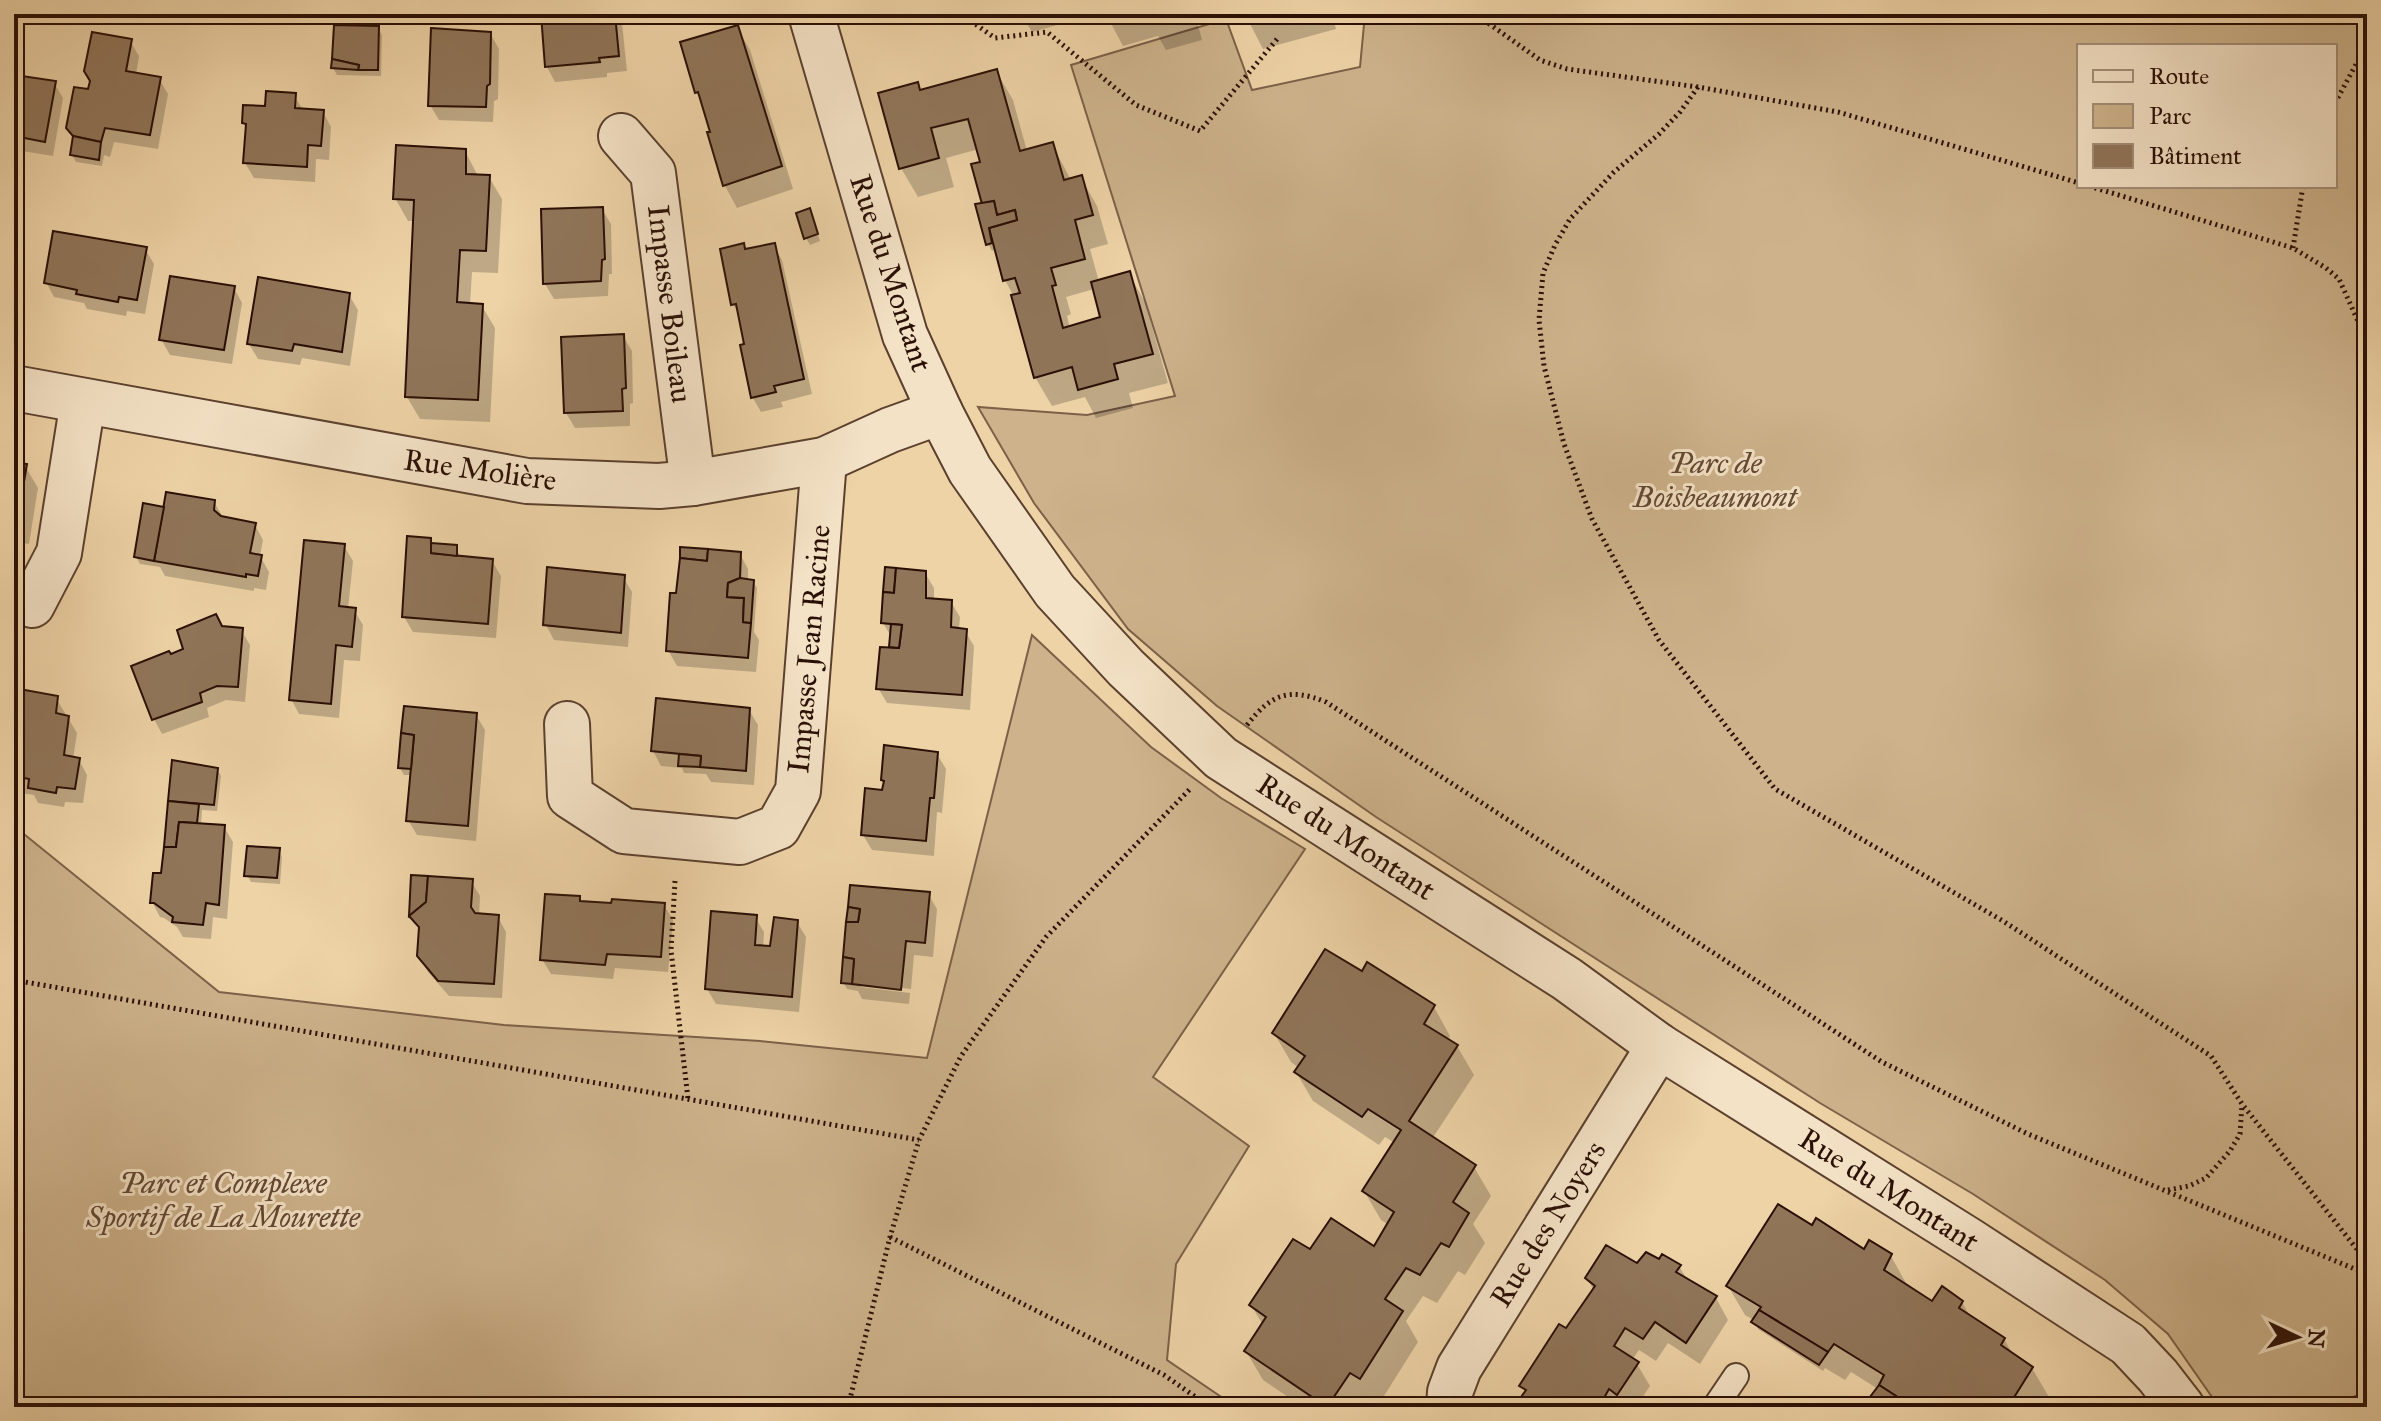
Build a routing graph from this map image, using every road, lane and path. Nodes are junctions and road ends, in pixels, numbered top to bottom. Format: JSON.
{"nodes":[{"id":1,"x":811,"y":14,"type":"edge"},
{"id":2,"x":961,"y":14,"type":"edge"},
{"id":3,"x":1481,"y":14,"type":"edge"},
{"id":4,"x":1278,"y":38,"type":"dead end"},
{"id":5,"x":2367,"y":44,"type":"edge"},
{"id":6,"x":1698,"y":87,"type":"junction"},
{"id":7,"x":2337,"y":99,"type":"edge"},
{"id":8,"x":621,"y":136,"type":"dead end"},
{"id":9,"x":2077,"y":182,"type":"edge"},
{"id":10,"x":2096,"y":188,"type":"edge"},
{"id":11,"x":2303,"y":188,"type":"edge"},
{"id":12,"x":2293,"y":248,"type":"junction"},
{"id":13,"x":2367,"y":341,"type":"edge"},
{"id":14,"x":14,"y":388,"type":"edge"},
{"id":15,"x":83,"y":401,"type":"junction"},
{"id":16,"x":940,"y":412,"type":"junction"},
{"id":17,"x":824,"y":460,"type":"junction"},
{"id":18,"x":693,"y":483,"type":"junction"},
{"id":19,"x":32,"y":605,"type":"dead end"},
{"id":20,"x":567,"y":724,"type":"dead end"},
{"id":21,"x":1221,"y":758,"type":"junction"},
{"id":22,"x":678,"y":837,"type":"junction"},
{"id":23,"x":14,"y":980,"type":"edge"},
{"id":24,"x":1659,"y":1046,"type":"junction"},
{"id":25,"x":688,"y":1099,"type":"junction"},
{"id":26,"x":2242,"y":1104,"type":"junction"},
{"id":27,"x":919,"y":1140,"type":"junction"},
{"id":28,"x":2168,"y":1190,"type":"junction"},
{"id":29,"x":890,"y":1237,"type":"junction"},
{"id":30,"x":2367,"y":1262,"type":"edge"},
{"id":31,"x":2367,"y":1274,"type":"edge"},
{"id":32,"x":1736,"y":1376,"type":"dead end"},
{"id":33,"x":850,"y":1405,"type":"edge"},
{"id":34,"x":1210,"y":1407,"type":"edge"},
{"id":35,"x":1449,"y":1407,"type":"edge"},
{"id":36,"x":1715,"y":1407,"type":"edge"},
{"id":37,"x":2182,"y":1407,"type":"edge"}],
"edges":[{"from":1,"to":16,"type":"street","name":"Rue du Montant"},
{"from":2,"to":4,"type":"path"},
{"from":3,"to":6,"type":"path"},
{"from":5,"to":7,"type":"path"},
{"from":6,"to":9,"type":"path"},
{"from":6,"to":26,"type":"path"},
{"from":8,"to":18,"type":"street","name":"Impasse Boileau"},
{"from":10,"to":12,"type":"path"},
{"from":11,"to":12,"type":"path"},
{"from":12,"to":13,"type":"path"},
{"from":14,"to":15,"type":"street","name":"Rue Molière"},
{"from":15,"to":18,"type":"street","name":"Rue Molière"},
{"from":15,"to":19,"type":"street"},
{"from":16,"to":17,"type":"street","name":"Rue Molière"},
{"from":16,"to":21,"type":"street","name":"Rue du Montant"},
{"from":17,"to":18,"type":"street","name":"Rue Molière"},
{"from":17,"to":22,"type":"street","name":"Impasse Jean Racine"},
{"from":20,"to":22,"type":"street","name":"Impasse Jean Racine"},
{"from":21,"to":24,"type":"street","name":"Rue du Montant"},
{"from":21,"to":27,"type":"path"},
{"from":21,"to":28,"type":"path"},
{"from":22,"to":25,"type":"path"},
{"from":23,"to":25,"type":"path"},
{"from":24,"to":35,"type":"street","name":"Rue des Noyers"},
{"from":24,"to":37,"type":"street","name":"Rue du Montant"},
{"from":25,"to":27,"type":"path"},
{"from":26,"to":28,"type":"path"},
{"from":26,"to":30,"type":"path"},
{"from":27,"to":29,"type":"path"},
{"from":28,"to":31,"type":"path"},
{"from":29,"to":33,"type":"path"},
{"from":29,"to":34,"type":"path"},
{"from":32,"to":36,"type":"lane"}]}
